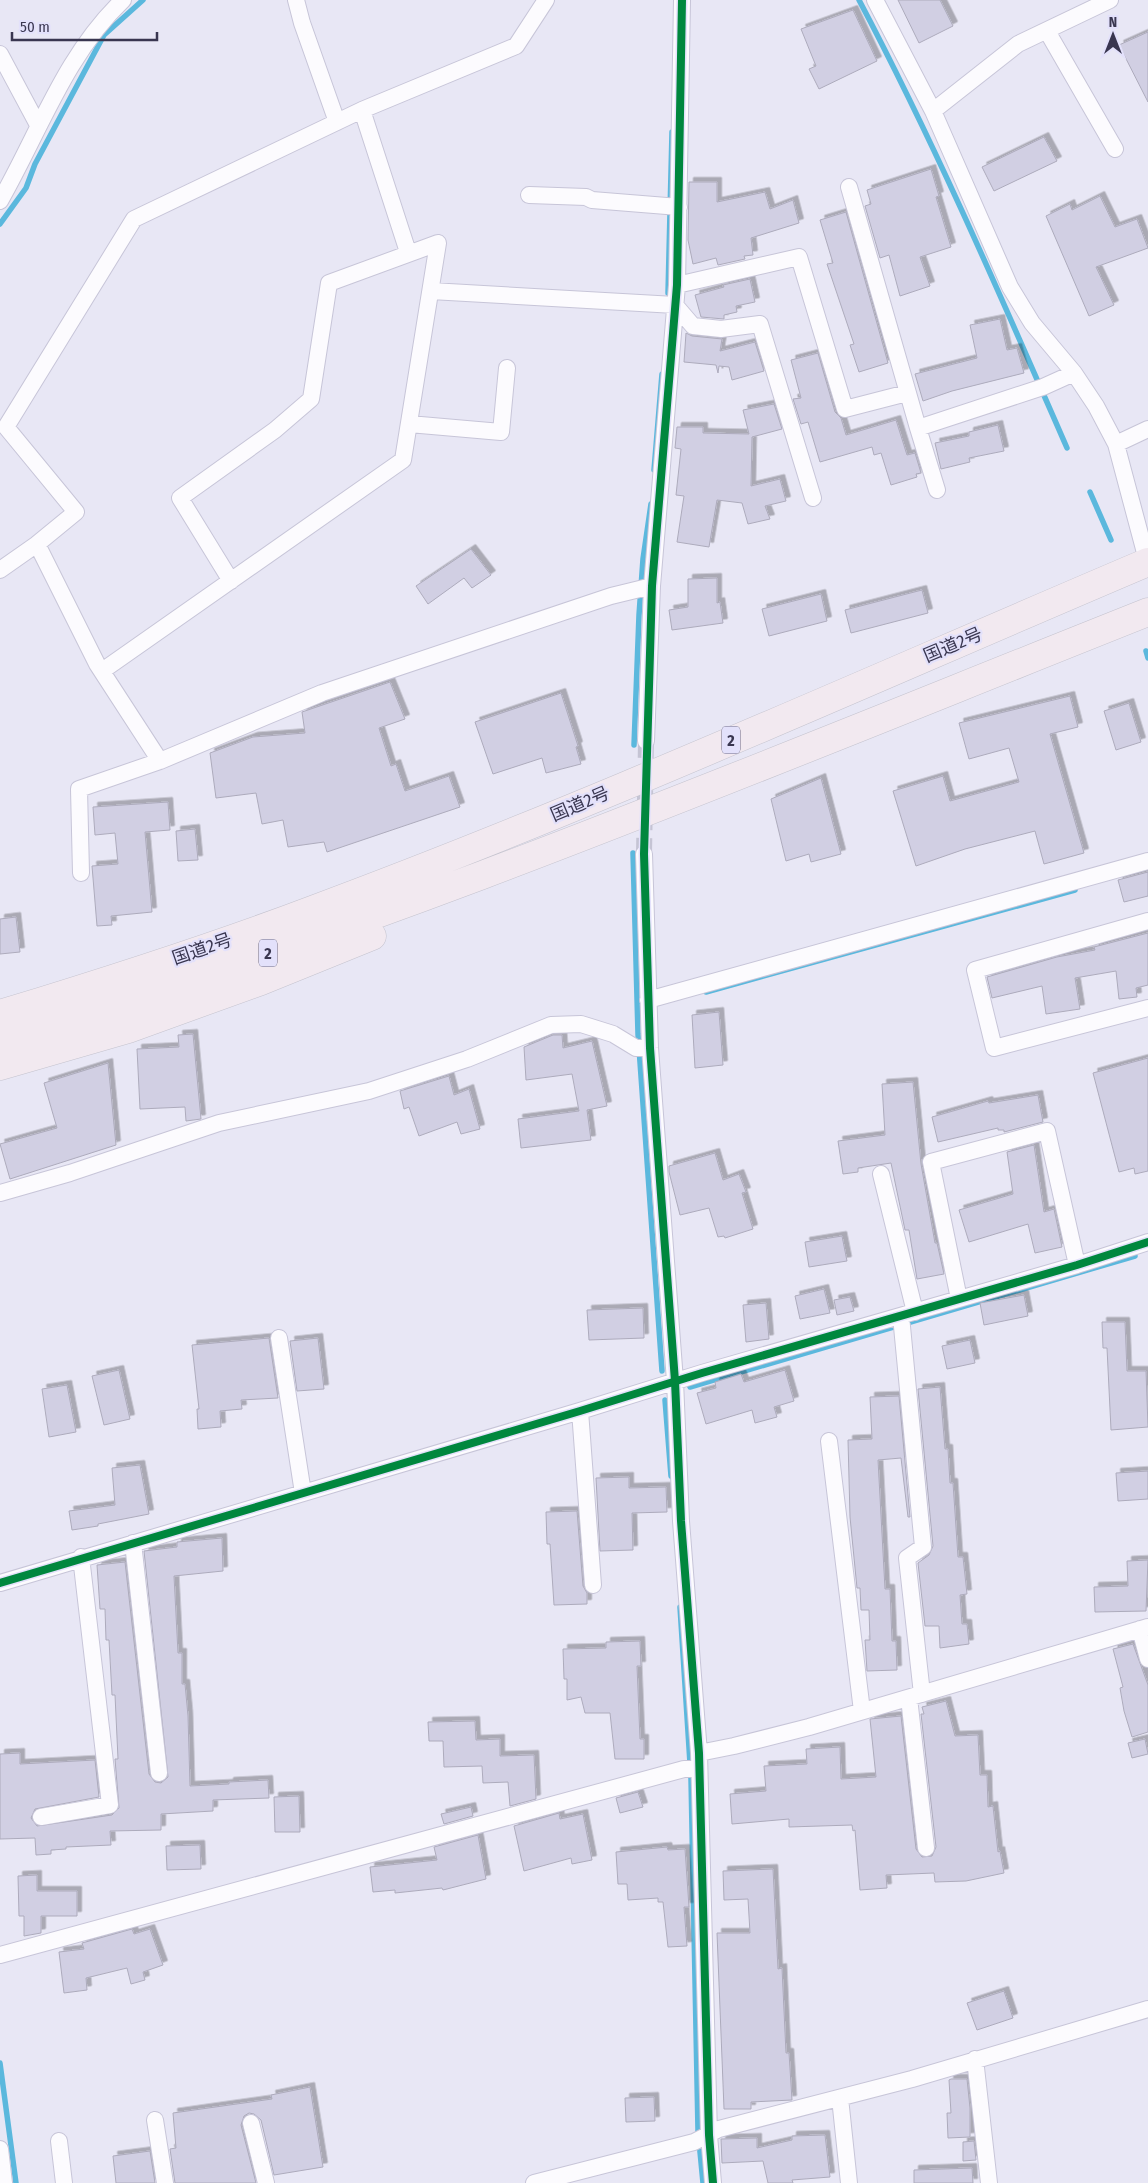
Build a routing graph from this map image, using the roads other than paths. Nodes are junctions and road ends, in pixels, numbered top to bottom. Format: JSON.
{"nodes":[{"id":1,"x":123,"y":0,"type":"edge"},
{"id":2,"x":296,"y":0,"type":"edge"},
{"id":3,"x":546,"y":0,"type":"edge"},
{"id":4,"x":682,"y":0,"type":"edge"},
{"id":5,"x":875,"y":0,"type":"edge"},
{"id":6,"x":1110,"y":0,"type":"edge"},
{"id":7,"x":1085,"y":5,"type":"edge"},
{"id":8,"x":1047,"y":31,"type":"junction"},
{"id":9,"x":0,"y":54,"type":"edge"},
{"id":10,"x":362,"y":110,"type":"junction"},
{"id":11,"x":932,"y":111,"type":"junction"},
{"id":12,"x":337,"y":122,"type":"junction"},
{"id":13,"x":38,"y":125,"type":"junction"},
{"id":14,"x":1115,"y":149,"type":"dead end"},
{"id":15,"x":849,"y":187,"type":"dead end"},
{"id":16,"x":529,"y":195,"type":"dead end"},
{"id":17,"x":0,"y":201,"type":"edge"},
{"id":18,"x":672,"y":207,"type":"junction"},
{"id":19,"x":408,"y":252,"type":"junction"},
{"id":20,"x":677,"y":285,"type":"junction"},
{"id":21,"x":430,"y":291,"type":"junction"},
{"id":22,"x":669,"y":305,"type":"junction"},
{"id":23,"x":507,"y":368,"type":"dead end"},
{"id":24,"x":1074,"y":373,"type":"junction"},
{"id":25,"x":908,"y":393,"type":"junction"},
{"id":26,"x":409,"y":424,"type":"junction"},
{"id":27,"x":918,"y":428,"type":"junction"},
{"id":28,"x":1148,"y":429,"type":"edge"},
{"id":29,"x":1116,"y":444,"type":"junction"},
{"id":30,"x":936,"y":490,"type":"dead end"},
{"id":31,"x":813,"y":498,"type":"dead end"},
{"id":32,"x":37,"y":544,"type":"junction"},
{"id":33,"x":1148,"y":562,"type":"edge"},
{"id":34,"x":0,"y":570,"type":"edge"},
{"id":35,"x":231,"y":580,"type":"junction"},
{"id":36,"x":644,"y":587,"type":"junction"},
{"id":37,"x":1148,"y":612,"type":"edge"},
{"id":38,"x":102,"y":671,"type":"junction"},
{"id":39,"x":646,"y":741,"type":"tunnel mouth"},
{"id":40,"x":160,"y":761,"type":"junction"},
{"id":41,"x":644,"y":854,"type":"tunnel mouth"},
{"id":42,"x":533,"y":857,"type":"junction"},
{"id":43,"x":1148,"y":861,"type":"edge"},
{"id":44,"x":82,"y":873,"type":"dead end"},
{"id":45,"x":311,"y":911,"type":"junction"},
{"id":46,"x":1148,"y":921,"type":"edge"},
{"id":47,"x":0,"y":994,"type":"edge"},
{"id":48,"x":648,"y":1000,"type":"junction"},
{"id":49,"x":1148,"y":1008,"type":"edge"},
{"id":50,"x":0,"y":1014,"type":"edge"},
{"id":51,"x":0,"y":1040,"type":"edge"},
{"id":52,"x":644,"y":1048,"type":"junction"},
{"id":53,"x":0,"y":1066,"type":"edge"},
{"id":54,"x":881,"y":1174,"type":"dead end"},
{"id":55,"x":0,"y":1193,"type":"edge"},
{"id":56,"x":1148,"y":1245,"type":"edge"},
{"id":57,"x":1077,"y":1265,"type":"junction"},
{"id":58,"x":959,"y":1299,"type":"junction"},
{"id":59,"x":905,"y":1320,"type":"junction"},
{"id":60,"x":279,"y":1338,"type":"dead end"},
{"id":61,"x":675,"y":1381,"type":"junction"},
{"id":62,"x":580,"y":1411,"type":"junction"},
{"id":63,"x":829,"y":1441,"type":"dead end"},
{"id":64,"x":303,"y":1493,"type":"junction"},
{"id":65,"x":133,"y":1543,"type":"junction"},
{"id":66,"x":81,"y":1557,"type":"junction"},
{"id":67,"x":0,"y":1583,"type":"edge"},
{"id":68,"x":593,"y":1585,"type":"dead end"},
{"id":69,"x":1144,"y":1628,"type":"edge"},
{"id":70,"x":1148,"y":1659,"type":"edge"},
{"id":71,"x":915,"y":1696,"type":"junction"},
{"id":72,"x":862,"y":1711,"type":"junction"},
{"id":73,"x":694,"y":1765,"type":"junction"},
{"id":74,"x":159,"y":1773,"type":"dead end"},
{"id":75,"x":41,"y":1817,"type":"dead end"},
{"id":76,"x":926,"y":1848,"type":"dead end"},
{"id":77,"x":0,"y":1955,"type":"edge"},
{"id":78,"x":1148,"y":2009,"type":"edge"},
{"id":79,"x":975,"y":2059,"type":"junction"},
{"id":80,"x":840,"y":2098,"type":"junction"},
{"id":81,"x":155,"y":2120,"type":"dead end"},
{"id":82,"x":251,"y":2123,"type":"dead end"},
{"id":83,"x":702,"y":2139,"type":"junction"},
{"id":84,"x":59,"y":2140,"type":"dead end"},
{"id":85,"x":0,"y":2149,"type":"edge"},
{"id":86,"x":4,"y":2183,"type":"edge"},
{"id":87,"x":64,"y":2183,"type":"edge"},
{"id":88,"x":166,"y":2183,"type":"edge"},
{"id":89,"x":266,"y":2183,"type":"edge"},
{"id":90,"x":534,"y":2183,"type":"edge"},
{"id":91,"x":713,"y":2183,"type":"edge"},
{"id":92,"x":848,"y":2183,"type":"edge"},
{"id":93,"x":989,"y":2183,"type":"edge"}],
"edges":[{"from":1,"to":13,"type":"street"},
{"from":2,"to":12,"type":"street"},
{"from":3,"to":10,"type":"street"},
{"from":4,"to":18,"type":"street"},
{"from":5,"to":11,"type":"street"},
{"from":6,"to":7,"type":"street"},
{"from":7,"to":8,"type":"street"},
{"from":8,"to":11,"type":"street"},
{"from":8,"to":14,"type":"street"},
{"from":9,"to":13,"type":"street"},
{"from":10,"to":12,"type":"street"},
{"from":10,"to":19,"type":"street"},
{"from":11,"to":24,"type":"street"},
{"from":12,"to":32,"type":"street"},
{"from":13,"to":17,"type":"street"},
{"from":15,"to":25,"type":"street"},
{"from":16,"to":18,"type":"street"},
{"from":18,"to":20,"type":"street"},
{"from":19,"to":21,"type":"street"},
{"from":19,"to":35,"type":"street"},
{"from":20,"to":22,"type":"street"},
{"from":20,"to":25,"type":"street"},
{"from":21,"to":22,"type":"street"},
{"from":21,"to":26,"type":"street"},
{"from":22,"to":31,"type":"street"},
{"from":22,"to":36,"type":"street"},
{"from":23,"to":26,"type":"street"},
{"from":24,"to":27,"type":"street"},
{"from":24,"to":29,"type":"street"},
{"from":25,"to":27,"type":"street"},
{"from":26,"to":35,"type":"street"},
{"from":27,"to":30,"type":"street"},
{"from":28,"to":29,"type":"street"},
{"from":29,"to":33,"type":"street"},
{"from":32,"to":34,"type":"street"},
{"from":32,"to":38,"type":"street"},
{"from":33,"to":45,"type":"highway","name":"国道2号","number":"2"},
{"from":35,"to":38,"type":"street"},
{"from":36,"to":39,"type":"street"},
{"from":36,"to":40,"type":"street"},
{"from":37,"to":42,"type":"highway","name":"国道2号","number":"2"},
{"from":38,"to":40,"type":"street"},
{"from":40,"to":44,"type":"street"},
{"from":41,"to":48,"type":"street"},
{"from":42,"to":51,"type":"highway","name":"国道2号","number":"2"},
{"from":42,"to":53,"type":"highway"},
{"from":43,"to":48,"type":"street"},
{"from":45,"to":47,"type":"highway"},
{"from":45,"to":50,"type":"highway","name":"国道2号","number":"2"},
{"from":46,"to":49,"type":"street"},
{"from":48,"to":52,"type":"street"},
{"from":52,"to":55,"type":"street"},
{"from":52,"to":61,"type":"street"},
{"from":54,"to":59,"type":"street"},
{"from":56,"to":57,"type":"street"},
{"from":57,"to":58,"type":"street"},
{"from":57,"to":58,"type":"street"},
{"from":58,"to":59,"type":"street"},
{"from":59,"to":61,"type":"street"},
{"from":59,"to":71,"type":"street"},
{"from":60,"to":64,"type":"street"},
{"from":61,"to":62,"type":"street"},
{"from":61,"to":73,"type":"street"},
{"from":62,"to":64,"type":"street"},
{"from":62,"to":68,"type":"street"},
{"from":63,"to":72,"type":"street"},
{"from":64,"to":65,"type":"street"},
{"from":65,"to":66,"type":"street"},
{"from":65,"to":74,"type":"street"},
{"from":66,"to":67,"type":"street"},
{"from":66,"to":75,"type":"street"},
{"from":69,"to":70,"type":"street"},
{"from":69,"to":71,"type":"street"},
{"from":71,"to":72,"type":"street"},
{"from":71,"to":76,"type":"street"},
{"from":72,"to":73,"type":"street"},
{"from":73,"to":77,"type":"street"},
{"from":73,"to":83,"type":"street"},
{"from":78,"to":79,"type":"street"},
{"from":79,"to":80,"type":"street"},
{"from":79,"to":93,"type":"street"},
{"from":80,"to":83,"type":"street"},
{"from":80,"to":92,"type":"street"},
{"from":81,"to":88,"type":"street"},
{"from":82,"to":89,"type":"street"},
{"from":83,"to":90,"type":"street"},
{"from":83,"to":91,"type":"street"},
{"from":84,"to":87,"type":"street"},
{"from":85,"to":86,"type":"street"}]}
